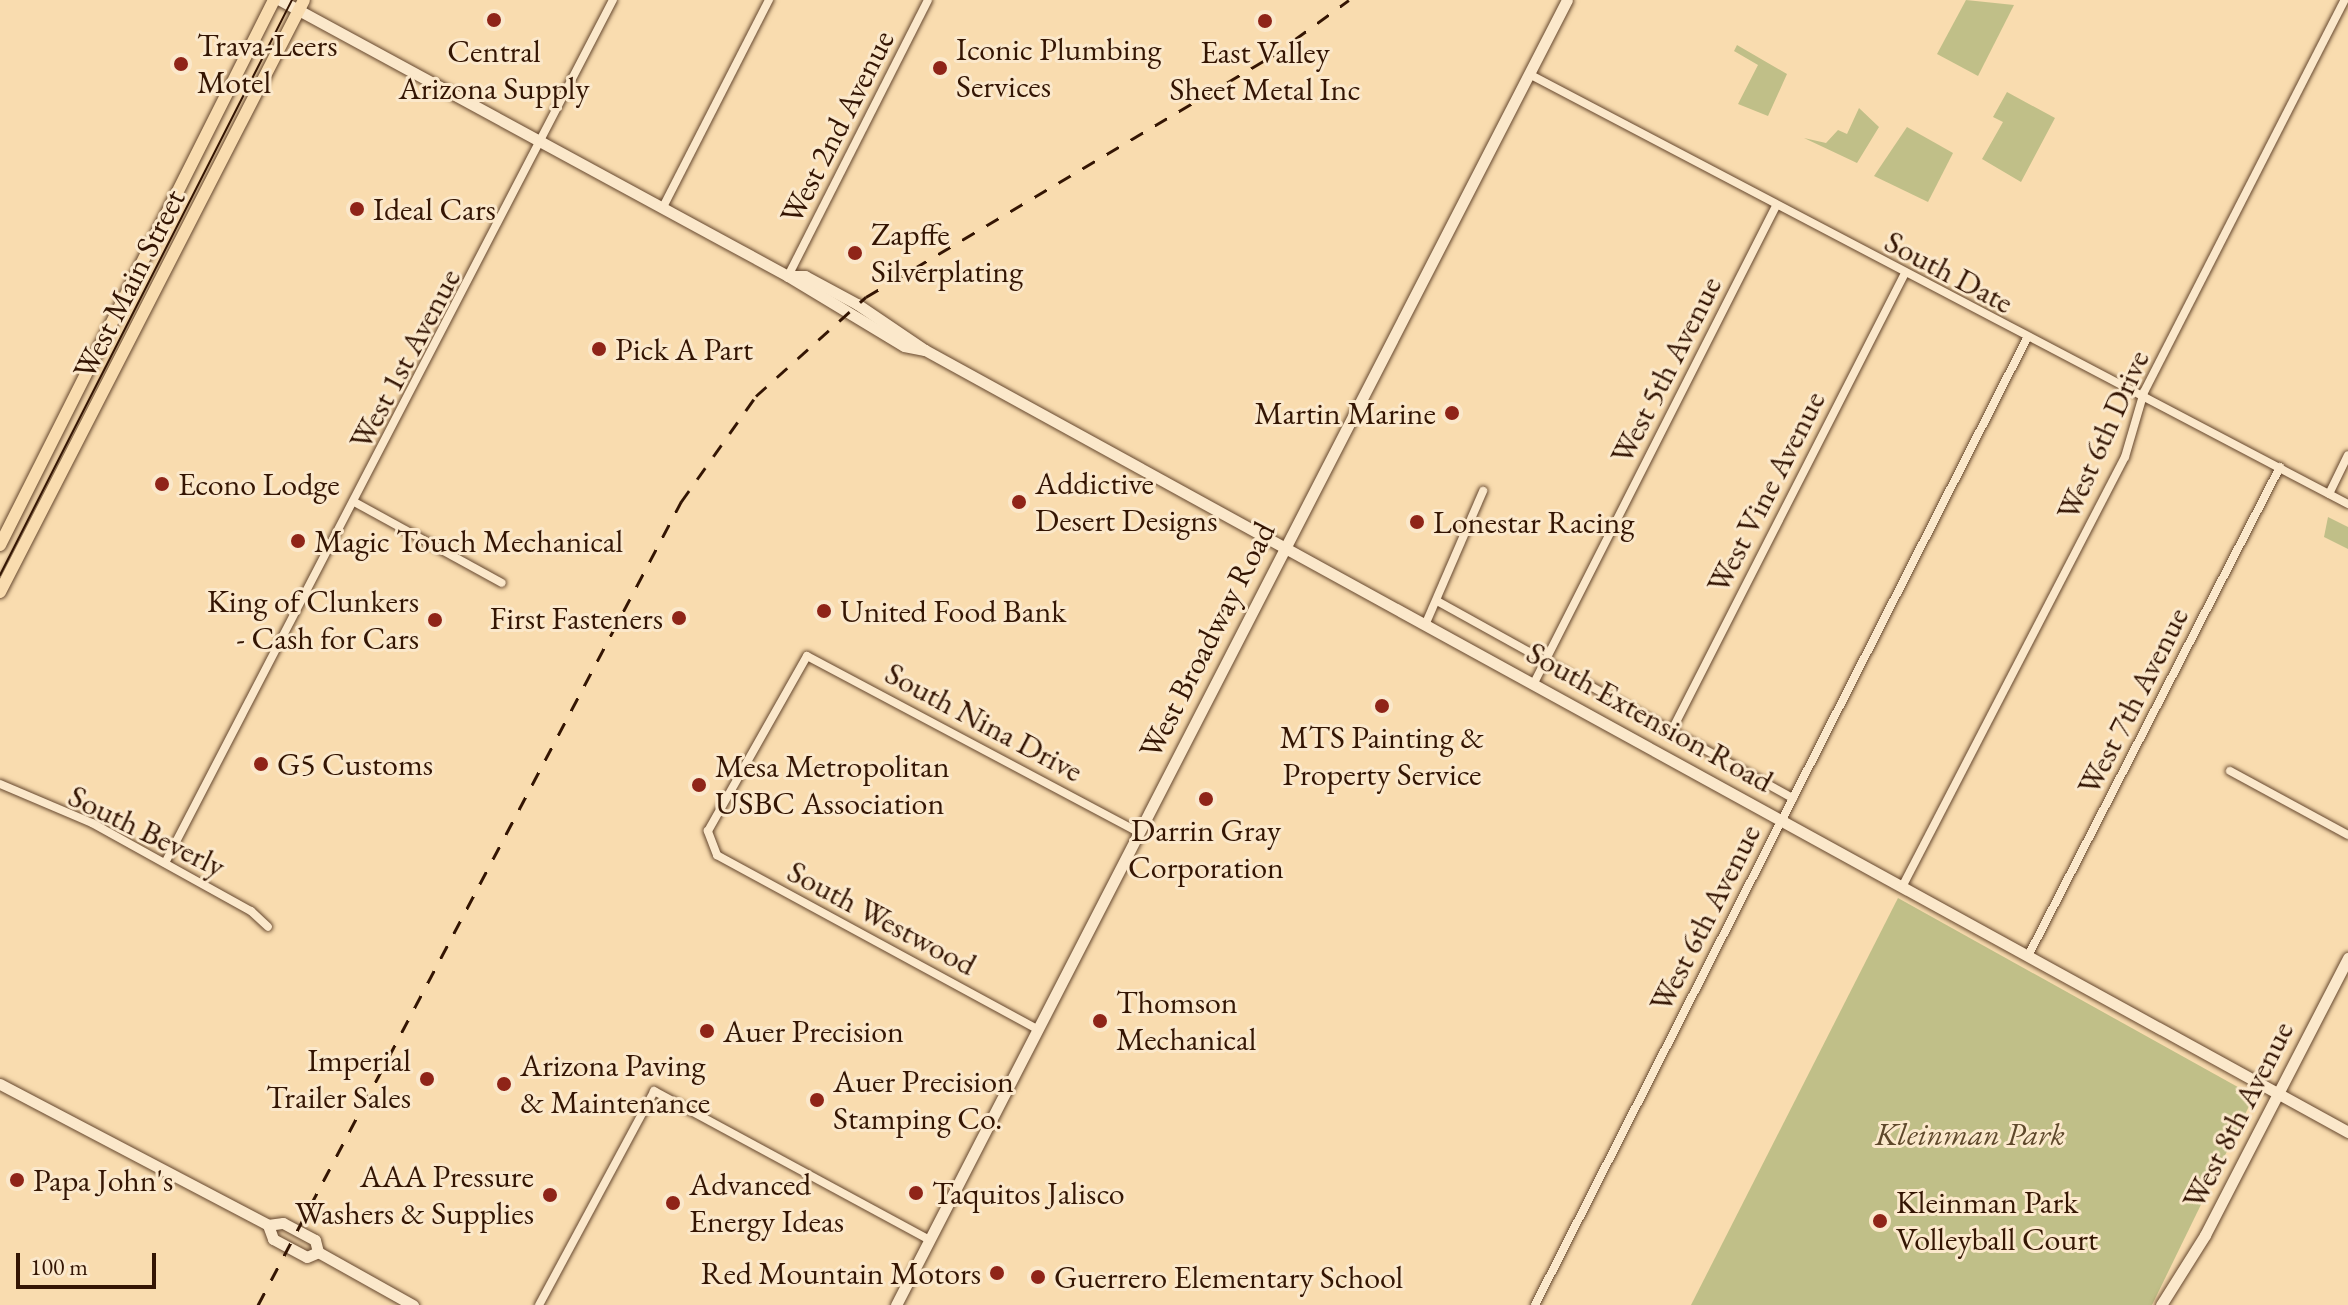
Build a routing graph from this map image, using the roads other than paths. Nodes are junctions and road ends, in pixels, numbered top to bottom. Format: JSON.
{"nodes":[{"id":1,"x":613,"y":0,"type":"edge"},
{"id":2,"x":769,"y":0,"type":"edge"},
{"id":3,"x":928,"y":0,"type":"edge"},
{"id":4,"x":1567,"y":0,"type":"edge"},
{"id":5,"x":2345,"y":0,"type":"edge"},
{"id":6,"x":289,"y":3,"type":"edge"},
{"id":7,"x":1529,"y":74,"type":"junction"},
{"id":8,"x":539,"y":140,"type":"junction"},
{"id":9,"x":1776,"y":206,"type":"junction"},
{"id":10,"x":663,"y":207,"type":"junction"},
{"id":11,"x":1904,"y":275,"type":"junction"},
{"id":12,"x":788,"y":276,"type":"junction"},
{"id":13,"x":2026,"y":340,"type":"junction"},
{"id":14,"x":2144,"y":392,"type":"junction"},
{"id":15,"x":2348,"y":455,"type":"edge"},
{"id":16,"x":2280,"y":467,"type":"junction"},
{"id":17,"x":1483,"y":491,"type":"dead end"},
{"id":18,"x":2329,"y":494,"type":"junction"},
{"id":19,"x":356,"y":503,"type":"junction"},
{"id":20,"x":2348,"y":504,"type":"edge"},
{"id":21,"x":0,"y":545,"type":"edge"},
{"id":22,"x":1285,"y":545,"type":"junction"},
{"id":23,"x":502,"y":583,"type":"dead end"},
{"id":24,"x":0,"y":592,"type":"edge"},
{"id":25,"x":1437,"y":601,"type":"junction"},
{"id":26,"x":1426,"y":623,"type":"junction"},
{"id":27,"x":1546,"y":660,"type":"junction"},
{"id":28,"x":1534,"y":683,"type":"junction"},
{"id":29,"x":1672,"y":730,"type":"junction"},
{"id":30,"x":2230,"y":771,"type":"dead end"},
{"id":31,"x":0,"y":784,"type":"edge"},
{"id":32,"x":1793,"y":798,"type":"junction"},
{"id":33,"x":1782,"y":820,"type":"junction"},
{"id":34,"x":1138,"y":832,"type":"junction"},
{"id":35,"x":2348,"y":835,"type":"edge"},
{"id":36,"x":708,"y":844,"type":"joint"},
{"id":37,"x":165,"y":863,"type":"junction"},
{"id":38,"x":1902,"y":887,"type":"junction"},
{"id":39,"x":268,"y":927,"type":"dead end"},
{"id":40,"x":2028,"y":956,"type":"junction"},
{"id":41,"x":2348,"y":958,"type":"edge"},
{"id":42,"x":2344,"y":974,"type":"edge"},
{"id":43,"x":1037,"y":1029,"type":"junction"},
{"id":44,"x":0,"y":1084,"type":"edge"},
{"id":45,"x":2279,"y":1094,"type":"junction"},
{"id":46,"x":2348,"y":1132,"type":"edge"},
{"id":47,"x":268,"y":1225,"type":"junction"},
{"id":48,"x":929,"y":1240,"type":"junction"},
{"id":49,"x":318,"y":1252,"type":"junction"},
{"id":50,"x":2172,"y":1300,"type":"edge"},
{"id":51,"x":413,"y":1305,"type":"edge"},
{"id":52,"x":539,"y":1305,"type":"edge"},
{"id":53,"x":896,"y":1305,"type":"edge"},
{"id":54,"x":1535,"y":1305,"type":"edge"},
{"id":55,"x":2161,"y":1305,"type":"edge"}],
"edges":[{"from":1,"to":8,"type":"street","name":"West 1st Avenue"},
{"from":2,"to":10,"type":"street"},
{"from":3,"to":12,"type":"street","name":"West 2nd Avenue"},
{"from":4,"to":7,"type":"street","name":"West Broadway Road"},
{"from":5,"to":14,"type":"street","name":"West 6th Drive"},
{"from":6,"to":8,"type":"street","name":"South Extension Road"},
{"from":6,"to":21,"type":"main road","name":"West Main Street"},
{"from":6,"to":24,"type":"main road","name":"West Main Street"},
{"from":7,"to":9,"type":"street","name":"South Date"},
{"from":7,"to":22,"type":"street","name":"West Broadway Road"},
{"from":8,"to":10,"type":"street","name":"South Extension Road"},
{"from":8,"to":19,"type":"street","name":"West 1st Avenue"},
{"from":9,"to":11,"type":"street","name":"South Date"},
{"from":9,"to":27,"type":"street","name":"West 5th Avenue"},
{"from":10,"to":12,"type":"street","name":"South Extension Road"},
{"from":11,"to":13,"type":"street","name":"South Date"},
{"from":11,"to":29,"type":"street","name":"West Vine Avenue"},
{"from":12,"to":22,"type":"street","name":"South Extension Road"},
{"from":13,"to":14,"type":"street","name":"South Date"},
{"from":13,"to":32,"type":"street","name":"West 6th Avenue"},
{"from":14,"to":16,"type":"street","name":"South Date"},
{"from":14,"to":38,"type":"street","name":"West 6th Drive"},
{"from":15,"to":18,"type":"street"},
{"from":16,"to":18,"type":"street","name":"South Date"},
{"from":16,"to":40,"type":"street","name":"West 7th Avenue"},
{"from":17,"to":25,"type":"street"},
{"from":18,"to":20,"type":"street","name":"South Date"},
{"from":19,"to":23,"type":"street"},
{"from":19,"to":37,"type":"street","name":"West 1st Avenue"},
{"from":22,"to":26,"type":"street","name":"South Extension Road"},
{"from":22,"to":34,"type":"street","name":"West Broadway Road"},
{"from":25,"to":26,"type":"street"},
{"from":25,"to":27,"type":"street","name":"South Extension Road"},
{"from":26,"to":28,"type":"street","name":"South Extension Road"},
{"from":27,"to":28,"type":"street","name":"West 5th Avenue"},
{"from":27,"to":29,"type":"street","name":"South Extension Road"},
{"from":28,"to":33,"type":"street","name":"South Extension Road"},
{"from":29,"to":32,"type":"street","name":"South Extension Road"},
{"from":30,"to":35,"type":"street"},
{"from":31,"to":37,"type":"street","name":"South Beverly"},
{"from":32,"to":33,"type":"street","name":"West 6th Avenue"},
{"from":33,"to":38,"type":"street","name":"South Extension Road"},
{"from":33,"to":54,"type":"street","name":"West 6th Avenue"},
{"from":34,"to":36,"type":"street","name":"South Nina Drive"},
{"from":34,"to":43,"type":"street","name":"West Broadway Road"},
{"from":36,"to":43,"type":"street","name":"South Westwood"},
{"from":37,"to":39,"type":"street","name":"South Beverly"},
{"from":38,"to":40,"type":"street","name":"South Extension Road"},
{"from":40,"to":45,"type":"street","name":"South Extension Road"},
{"from":41,"to":42,"type":"street","name":"West 8th Avenue"},
{"from":42,"to":45,"type":"street","name":"West 8th Avenue"},
{"from":43,"to":48,"type":"street","name":"West Broadway Road"},
{"from":44,"to":47,"type":"street"},
{"from":45,"to":46,"type":"street","name":"South Extension Road"},
{"from":45,"to":50,"type":"street","name":"West 8th Avenue"},
{"from":47,"to":49,"type":"street"},
{"from":47,"to":49,"type":"street"},
{"from":48,"to":52,"type":"street"},
{"from":48,"to":53,"type":"street","name":"West Broadway Road"},
{"from":49,"to":51,"type":"street"},
{"from":50,"to":55,"type":"street","name":"West 8th Avenue"}]}
